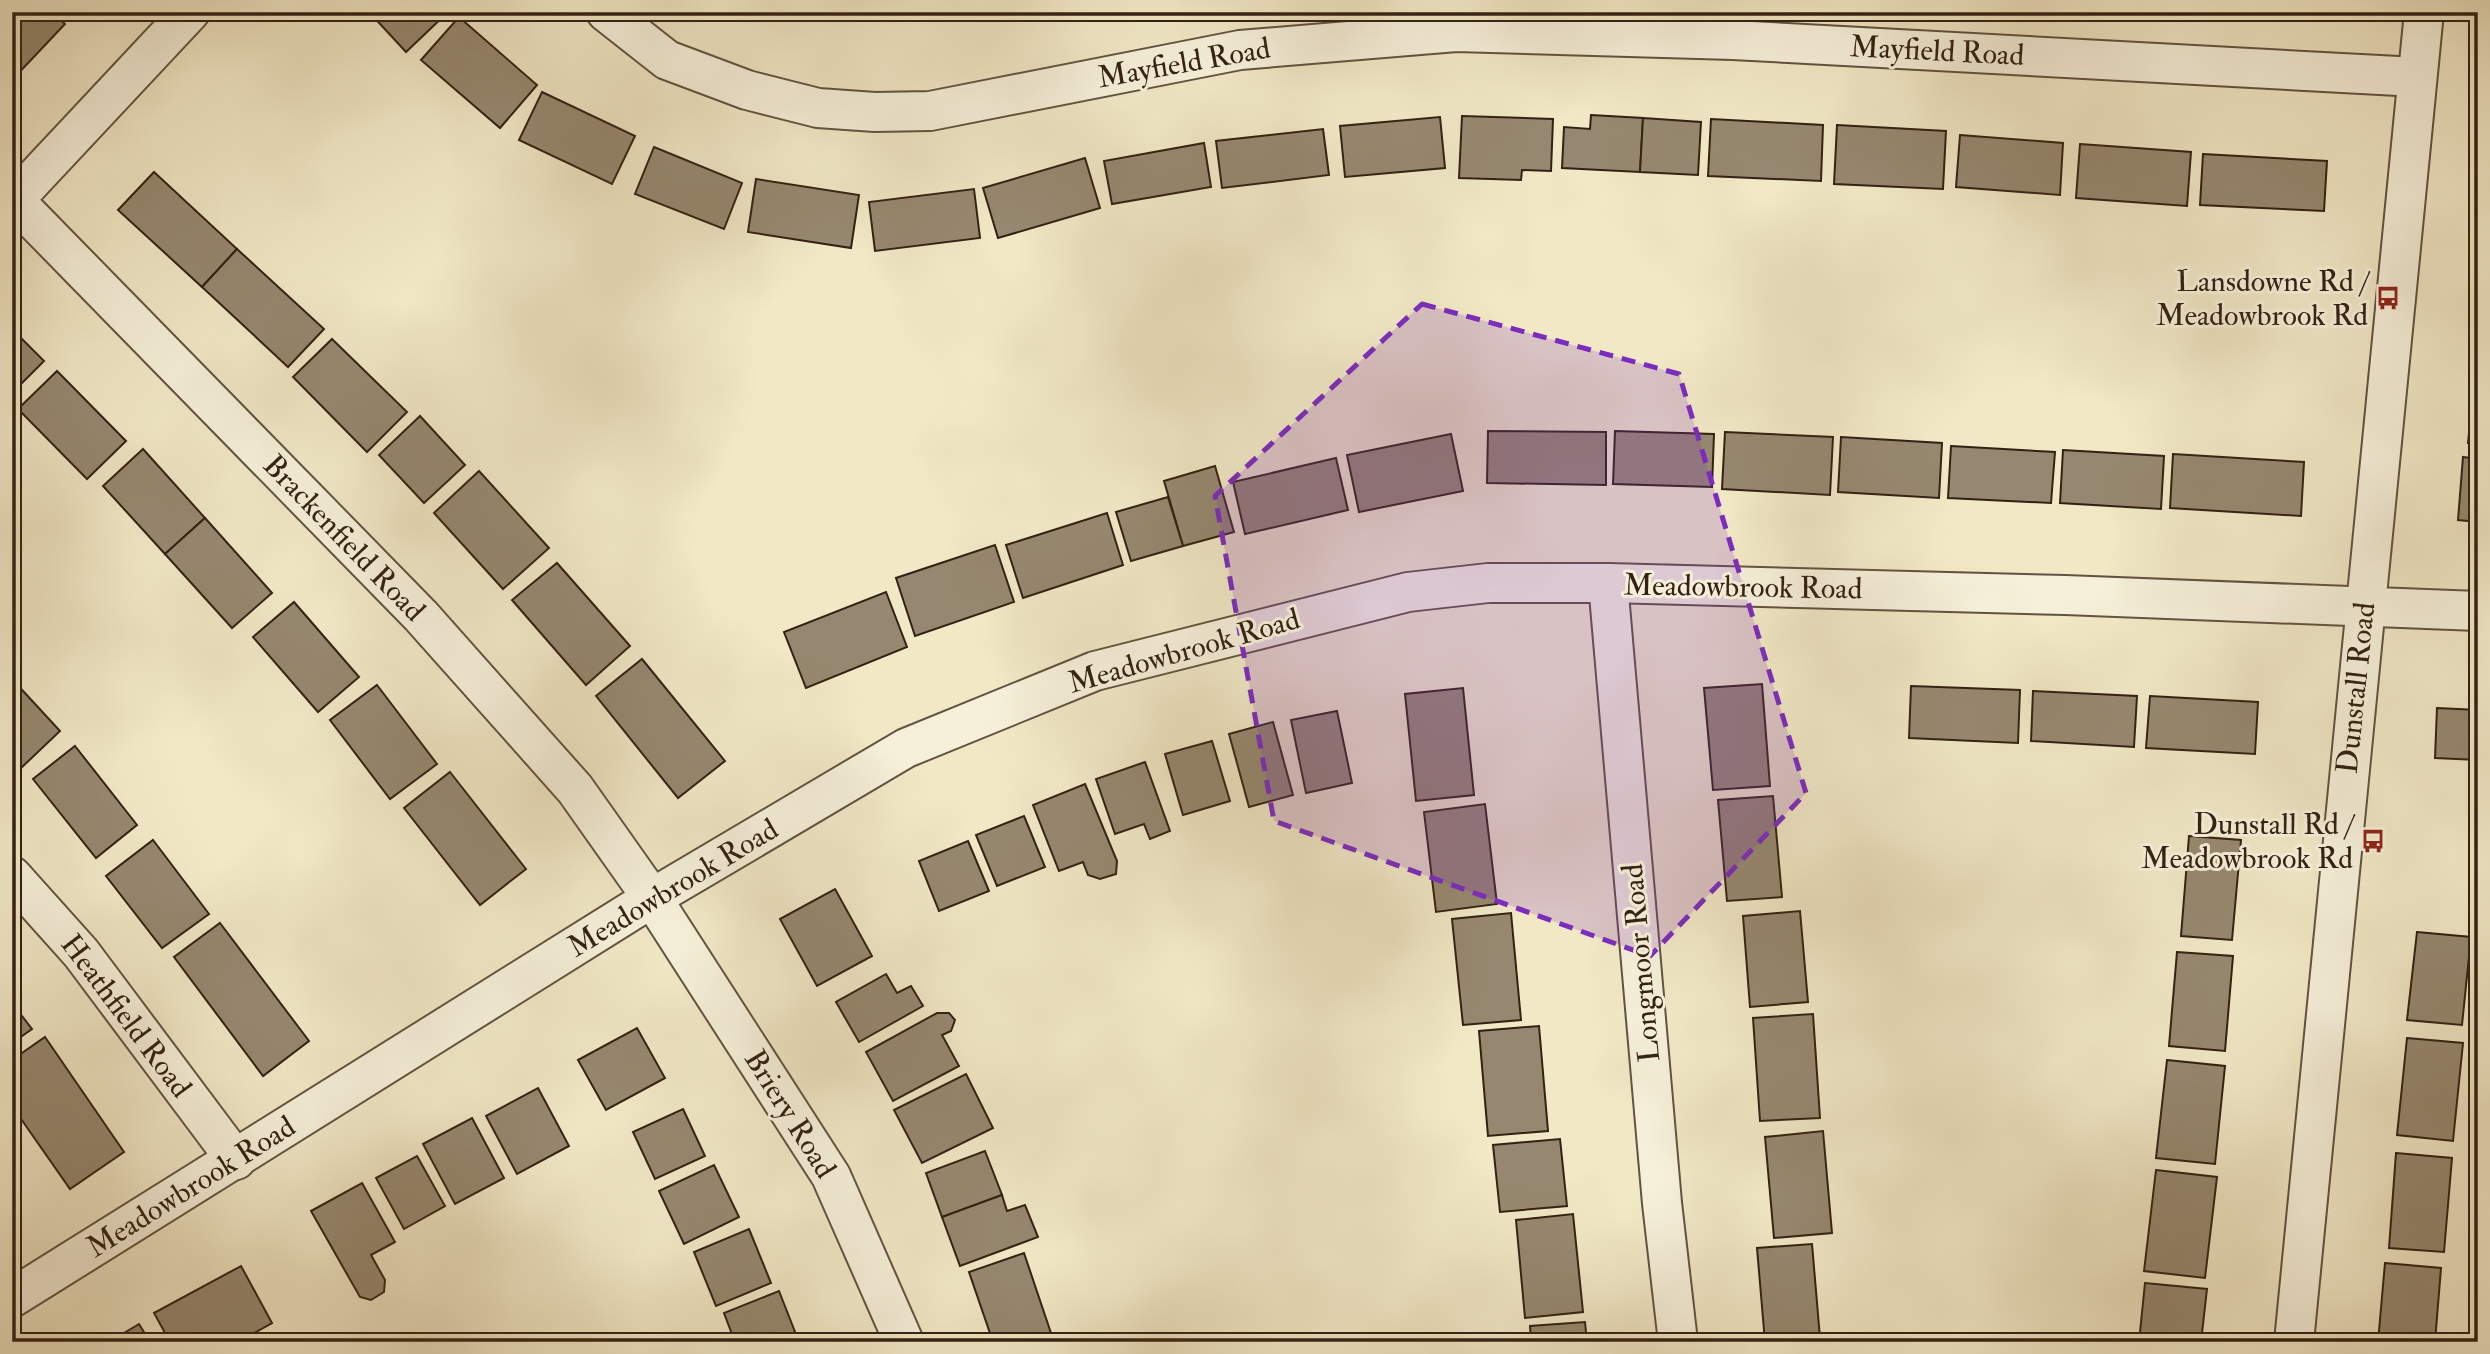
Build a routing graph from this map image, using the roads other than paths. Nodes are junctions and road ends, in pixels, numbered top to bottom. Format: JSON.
{"nodes":[{"id":1,"x":190,"y":12,"type":"edge"},
{"id":2,"x":606,"y":12,"type":"edge"},
{"id":3,"x":2424,"y":12,"type":"edge"},
{"id":4,"x":1733,"y":26,"type":"edge"},
{"id":5,"x":2417,"y":77,"type":"junction"},
{"id":6,"x":13,"y":199,"type":"edge"},
{"id":7,"x":1608,"y":583,"type":"junction"},
{"id":8,"x":2364,"y":607,"type":"junction"},
{"id":9,"x":2478,"y":611,"type":"edge"},
{"id":10,"x":12,"y":876,"type":"edge"},
{"id":11,"x":652,"y":898,"type":"junction"},
{"id":12,"x":236,"y":1160,"type":"junction"},
{"id":13,"x":12,"y":1298,"type":"edge"},
{"id":14,"x":904,"y":1342,"type":"edge"},
{"id":15,"x":1678,"y":1342,"type":"edge"},
{"id":16,"x":2294,"y":1342,"type":"edge"}],
"edges":[{"from":1,"to":6,"type":"street"},
{"from":2,"to":4,"type":"street","name":"Mayfield Road"},
{"from":3,"to":5,"type":"street","name":"Dunstall Road"},
{"from":4,"to":5,"type":"street","name":"Mayfield Road"},
{"from":5,"to":8,"type":"street","name":"Dunstall Road"},
{"from":6,"to":11,"type":"street","name":"Brackenfield Road"},
{"from":7,"to":8,"type":"street","name":"Meadowbrook Road"},
{"from":7,"to":11,"type":"street","name":"Meadowbrook Road"},
{"from":7,"to":15,"type":"street","name":"Longmoor Road"},
{"from":8,"to":9,"type":"street","name":"Meadowbrook Road"},
{"from":8,"to":16,"type":"street","name":"Dunstall Road"},
{"from":10,"to":12,"type":"street","name":"Heathfield Road"},
{"from":11,"to":12,"type":"street","name":"Meadowbrook Road"},
{"from":11,"to":14,"type":"street","name":"Briery Road"},
{"from":12,"to":13,"type":"street","name":"Meadowbrook Road"}]}
